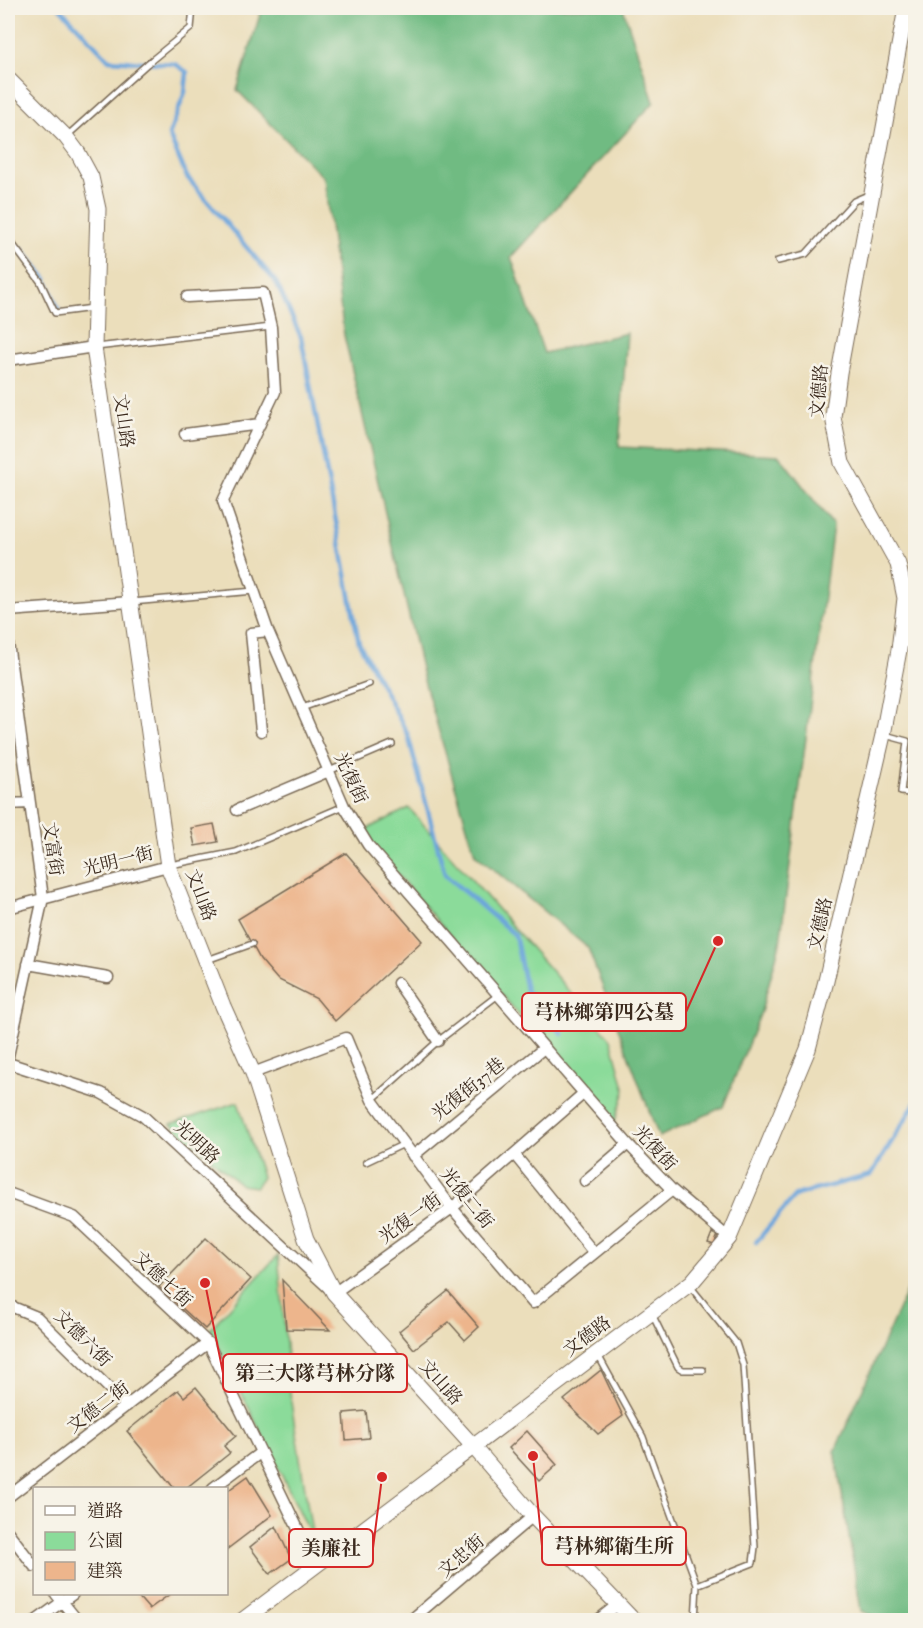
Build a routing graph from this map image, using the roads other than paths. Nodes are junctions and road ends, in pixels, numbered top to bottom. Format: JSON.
{"nodes":[{"id":1,"x":193,"y":8,"type":"edge"},
{"id":2,"x":906,"y":8,"type":"edge"},
{"id":3,"x":8,"y":79,"type":"edge"},
{"id":4,"x":66,"y":137,"type":"junction"},
{"id":5,"x":872,"y":193,"type":"junction"},
{"id":6,"x":8,"y":238,"type":"edge"},
{"id":7,"x":778,"y":261,"type":"dead end"},
{"id":8,"x":187,"y":297,"type":"dead end"},
{"id":9,"x":96,"y":308,"type":"junction"},
{"id":10,"x":271,"y":327,"type":"junction"},
{"id":11,"x":94,"y":347,"type":"junction"},
{"id":12,"x":8,"y":360,"type":"edge"},
{"id":13,"x":260,"y":424,"type":"junction"},
{"id":14,"x":185,"y":434,"type":"dead end"},
{"id":15,"x":255,"y":591,"type":"junction"},
{"id":16,"x":130,"y":602,"type":"junction"},
{"id":17,"x":8,"y":610,"type":"edge"},
{"id":18,"x":268,"y":631,"type":"junction"},
{"id":19,"x":908,"y":634,"type":"edge"},
{"id":20,"x":8,"y":643,"type":"edge"},
{"id":21,"x":369,"y":684,"type":"dead end"},
{"id":22,"x":302,"y":708,"type":"junction"},
{"id":23,"x":13,"y":726,"type":"edge"},
{"id":24,"x":261,"y":731,"type":"dead end"},
{"id":25,"x":884,"y":735,"type":"junction"},
{"id":26,"x":392,"y":744,"type":"dead end"},
{"id":27,"x":329,"y":771,"type":"junction"},
{"id":28,"x":915,"y":794,"type":"edge"},
{"id":29,"x":30,"y":803,"type":"junction"},
{"id":30,"x":8,"y":804,"type":"edge"},
{"id":31,"x":344,"y":806,"type":"junction"},
{"id":32,"x":237,"y":810,"type":"dead end"},
{"id":33,"x":168,"y":866,"type":"junction"},
{"id":34,"x":43,"y":898,"type":"junction"},
{"id":35,"x":8,"y":908,"type":"edge"},
{"id":36,"x":252,"y":944,"type":"dead end"},
{"id":37,"x":205,"y":961,"type":"junction"},
{"id":38,"x":28,"y":964,"type":"junction"},
{"id":39,"x":108,"y":978,"type":"dead end"},
{"id":40,"x":398,"y":983,"type":"dead end"},
{"id":41,"x":498,"y":995,"type":"junction"},
{"id":42,"x":438,"y":1041,"type":"junction"},
{"id":43,"x":544,"y":1048,"type":"junction"},
{"id":44,"x":8,"y":1056,"type":"edge"},
{"id":45,"x":8,"y":1063,"type":"edge"},
{"id":46,"x":253,"y":1074,"type":"junction"},
{"id":47,"x":584,"y":1093,"type":"junction"},
{"id":48,"x":372,"y":1100,"type":"junction"},
{"id":49,"x":404,"y":1144,"type":"junction"},
{"id":50,"x":628,"y":1144,"type":"junction"},
{"id":51,"x":514,"y":1154,"type":"junction"},
{"id":52,"x":413,"y":1156,"type":"junction"},
{"id":53,"x":366,"y":1162,"type":"dead end"},
{"id":54,"x":585,"y":1181,"type":"dead end"},
{"id":55,"x":672,"y":1190,"type":"junction"},
{"id":56,"x":8,"y":1193,"type":"edge"},
{"id":57,"x":452,"y":1208,"type":"junction"},
{"id":58,"x":729,"y":1238,"type":"junction"},
{"id":59,"x":594,"y":1253,"type":"junction"},
{"id":60,"x":689,"y":1285,"type":"junction"},
{"id":61,"x":334,"y":1293,"type":"junction"},
{"id":62,"x":8,"y":1305,"type":"edge"},
{"id":63,"x":652,"y":1312,"type":"junction"},
{"id":64,"x":208,"y":1343,"type":"junction"},
{"id":65,"x":597,"y":1353,"type":"junction"},
{"id":66,"x":703,"y":1370,"type":"dead end"},
{"id":67,"x":128,"y":1406,"type":"junction"},
{"id":68,"x":473,"y":1446,"type":"junction"},
{"id":69,"x":260,"y":1453,"type":"junction"},
{"id":70,"x":214,"y":1487,"type":"edge"},
{"id":71,"x":8,"y":1497,"type":"edge"},
{"id":72,"x":533,"y":1516,"type":"junction"},
{"id":73,"x":8,"y":1532,"type":"edge"},
{"id":74,"x":315,"y":1564,"type":"junction"},
{"id":75,"x":33,"y":1565,"type":"edge"},
{"id":76,"x":697,"y":1585,"type":"junction"},
{"id":77,"x":59,"y":1598,"type":"edge"},
{"id":78,"x":617,"y":1605,"type":"junction"},
{"id":79,"x":37,"y":1620,"type":"edge"},
{"id":80,"x":77,"y":1620,"type":"edge"},
{"id":81,"x":243,"y":1620,"type":"edge"},
{"id":82,"x":411,"y":1620,"type":"edge"},
{"id":83,"x":598,"y":1620,"type":"edge"},
{"id":84,"x":633,"y":1620,"type":"edge"},
{"id":85,"x":695,"y":1620,"type":"edge"}],
"edges":[{"from":1,"to":4,"type":"lane"},
{"from":2,"to":5,"type":"main road","name":"文德路"},
{"from":3,"to":4,"type":"main road","name":"文山路"},
{"from":4,"to":9,"type":"main road","name":"文山路"},
{"from":5,"to":7,"type":"lane"},
{"from":5,"to":19,"type":"main road","name":"文德路"},
{"from":6,"to":9,"type":"lane"},
{"from":8,"to":10,"type":"street","name":"光復街"},
{"from":9,"to":11,"type":"main road","name":"文山路"},
{"from":10,"to":11,"type":"lane"},
{"from":10,"to":13,"type":"street","name":"光復街"},
{"from":11,"to":12,"type":"street"},
{"from":11,"to":16,"type":"main road","name":"文山路"},
{"from":13,"to":14,"type":"street"},
{"from":13,"to":15,"type":"street","name":"光復街"},
{"from":15,"to":16,"type":"lane"},
{"from":15,"to":18,"type":"street","name":"光復街"},
{"from":16,"to":17,"type":"street"},
{"from":16,"to":33,"type":"main road","name":"文山路"},
{"from":18,"to":22,"type":"street","name":"光復街"},
{"from":18,"to":24,"type":"street"},
{"from":19,"to":25,"type":"main road","name":"文德路"},
{"from":20,"to":23,"type":"street","name":"文富街"},
{"from":21,"to":22,"type":"lane"},
{"from":22,"to":27,"type":"street","name":"光復街"},
{"from":23,"to":29,"type":"street","name":"文富街"},
{"from":25,"to":28,"type":"lane"},
{"from":25,"to":58,"type":"main road","name":"文德路"},
{"from":26,"to":27,"type":"lane"},
{"from":27,"to":31,"type":"street","name":"光復街"},
{"from":27,"to":32,"type":"street"},
{"from":29,"to":30,"type":"street"},
{"from":29,"to":34,"type":"street","name":"文富街"},
{"from":31,"to":33,"type":"lane"},
{"from":31,"to":41,"type":"street","name":"光復街"},
{"from":33,"to":34,"type":"street","name":"光明一街"},
{"from":33,"to":37,"type":"main road","name":"文山路"},
{"from":34,"to":35,"type":"street","name":"光明一街"},
{"from":34,"to":38,"type":"street","name":"文富街"},
{"from":36,"to":37,"type":"lane"},
{"from":37,"to":46,"type":"main road","name":"文山路"},
{"from":38,"to":39,"type":"street"},
{"from":38,"to":44,"type":"street","name":"文富街"},
{"from":40,"to":42,"type":"street"},
{"from":41,"to":42,"type":"lane"},
{"from":41,"to":43,"type":"street","name":"光復街"},
{"from":42,"to":48,"type":"lane"},
{"from":43,"to":47,"type":"street","name":"光復街"},
{"from":43,"to":52,"type":"street","name":"光復街37巷"},
{"from":45,"to":61,"type":"street","name":"光明路"},
{"from":46,"to":48,"type":"street","name":"光復二街"},
{"from":46,"to":61,"type":"main road","name":"文山路"},
{"from":47,"to":50,"type":"street","name":"光復街"},
{"from":47,"to":51,"type":"street","name":"光復一街"},
{"from":48,"to":49,"type":"street","name":"光復二街"},
{"from":49,"to":52,"type":"street","name":"光復二街"},
{"from":49,"to":53,"type":"lane"},
{"from":50,"to":54,"type":"street"},
{"from":50,"to":55,"type":"street","name":"光復街"},
{"from":51,"to":57,"type":"street","name":"光復一街"},
{"from":51,"to":59,"type":"street"},
{"from":52,"to":57,"type":"street","name":"光復二街"},
{"from":55,"to":58,"type":"street","name":"光復街"},
{"from":55,"to":59,"type":"street","name":"光復二街"},
{"from":56,"to":64,"type":"street","name":"文德七街"},
{"from":57,"to":59,"type":"street","name":"光復二街"},
{"from":57,"to":61,"type":"street","name":"光復一街"},
{"from":58,"to":60,"type":"main road","name":"文德路"},
{"from":60,"to":63,"type":"main road","name":"文德路"},
{"from":60,"to":76,"type":"lane"},
{"from":61,"to":68,"type":"main road","name":"文山路"},
{"from":62,"to":67,"type":"street","name":"文德六街"},
{"from":63,"to":65,"type":"main road","name":"文德路"},
{"from":63,"to":66,"type":"lane"},
{"from":64,"to":67,"type":"street","name":"文德二街"},
{"from":64,"to":69,"type":"street","name":"文德七街"},
{"from":65,"to":68,"type":"main road","name":"文德路"},
{"from":65,"to":76,"type":"lane"},
{"from":67,"to":71,"type":"street","name":"文德二街"},
{"from":68,"to":72,"type":"main road","name":"文山路"},
{"from":68,"to":74,"type":"main road","name":"文德路"},
{"from":69,"to":70,"type":"street"},
{"from":69,"to":74,"type":"street","name":"文德七街"},
{"from":72,"to":78,"type":"main road","name":"文山路"},
{"from":72,"to":82,"type":"street","name":"文忠街"},
{"from":73,"to":75,"type":"street"},
{"from":74,"to":81,"type":"main road","name":"文德路"},
{"from":76,"to":85,"type":"lane"},
{"from":77,"to":79,"type":"street"},
{"from":77,"to":80,"type":"street"},
{"from":78,"to":83,"type":"street"},
{"from":78,"to":84,"type":"main road","name":"文山路"}]}
